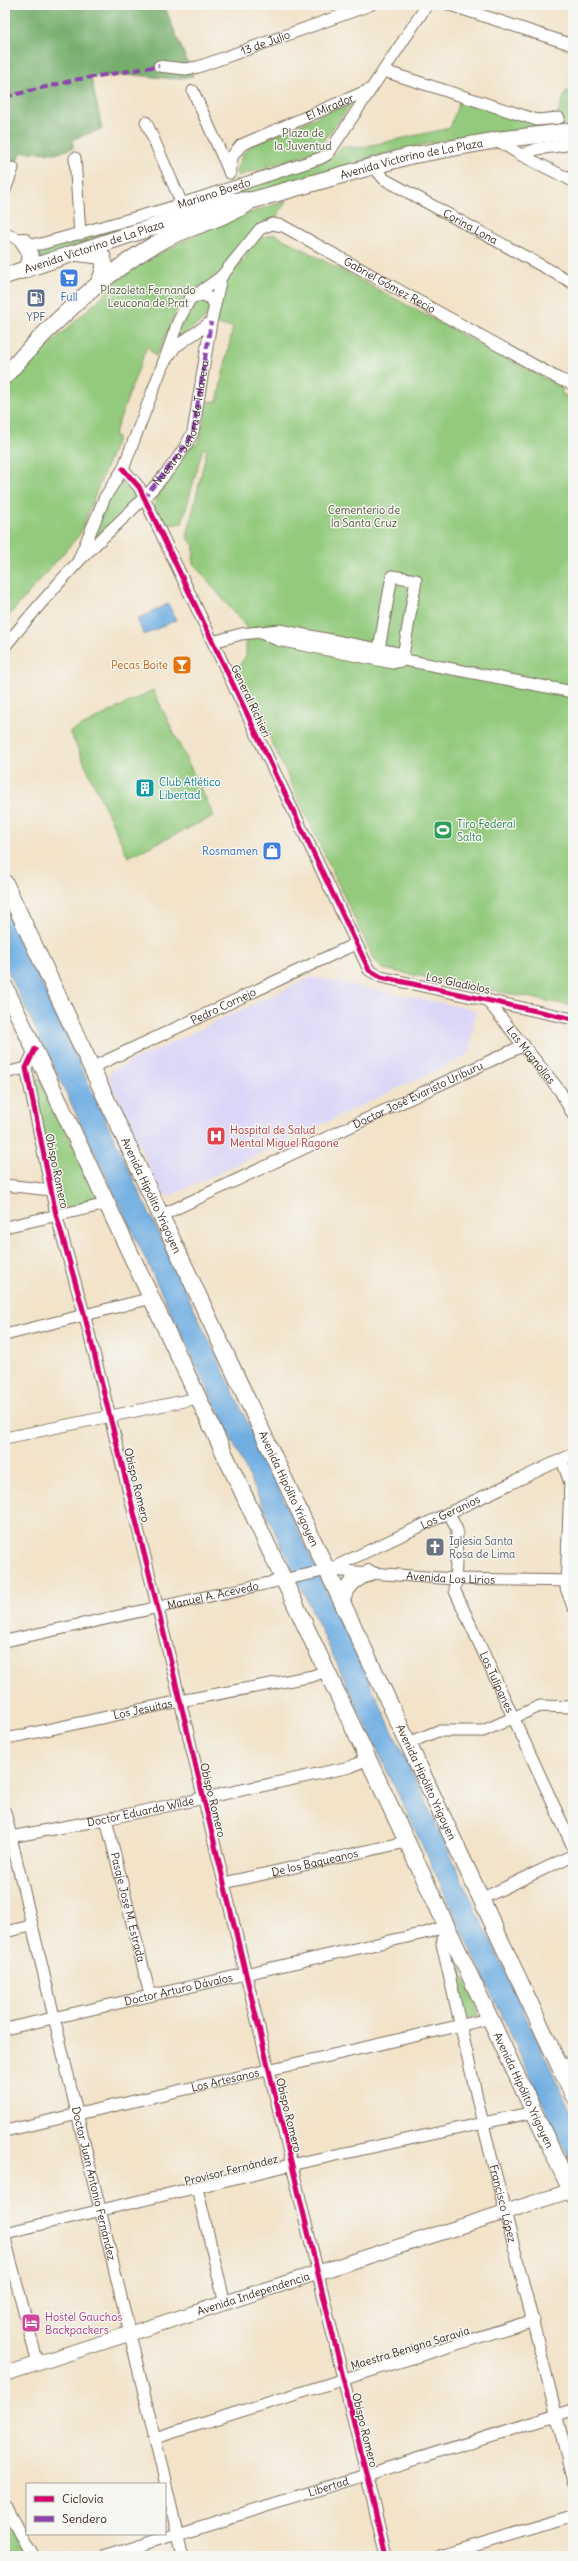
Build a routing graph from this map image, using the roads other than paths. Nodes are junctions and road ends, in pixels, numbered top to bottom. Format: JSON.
{"nodes":[{"id":1,"x":370,"y":5,"type":"edge"},
{"id":2,"x":427,"y":5,"type":"edge"},
{"id":3,"x":450,"y":5,"type":"edge"},
{"id":4,"x":573,"y":45,"type":"edge"},
{"id":5,"x":159,"y":66,"type":"dead end"},
{"id":6,"x":384,"y":71,"type":"junction"},
{"id":7,"x":371,"y":89,"type":"junction"},
{"id":8,"x":193,"y":91,"type":"dead end"},
{"id":9,"x":559,"y":118,"type":"dead end"},
{"id":10,"x":146,"y":122,"type":"dead end"},
{"id":11,"x":573,"y":131,"type":"edge"},
{"id":12,"x":497,"y":140,"type":"junction"},
{"id":13,"x":573,"y":144,"type":"edge"},
{"id":14,"x":521,"y":155,"type":"junction"},
{"id":15,"x":75,"y":158,"type":"dead end"},
{"id":16,"x":372,"y":165,"type":"junction"},
{"id":17,"x":13,"y":168,"type":"dead end"},
{"id":18,"x":229,"y":172,"type":"junction"},
{"id":19,"x":573,"y":181,"type":"edge"},
{"id":20,"x":235,"y":186,"type":"junction"},
{"id":21,"x":5,"y":190,"type":"edge"},
{"id":22,"x":253,"y":200,"type":"junction"},
{"id":23,"x":182,"y":204,"type":"junction"},
{"id":24,"x":5,"y":234,"type":"edge"},
{"id":25,"x":80,"y":234,"type":"junction"},
{"id":26,"x":23,"y":241,"type":"junction"},
{"id":27,"x":75,"y":252,"type":"junction"},
{"id":28,"x":25,"y":270,"type":"junction"},
{"id":29,"x":5,"y":276,"type":"edge"},
{"id":30,"x":221,"y":277,"type":"junction"},
{"id":31,"x":573,"y":283,"type":"edge"},
{"id":32,"x":98,"y":285,"type":"junction"},
{"id":33,"x":190,"y":299,"type":"junction"},
{"id":34,"x":215,"y":305,"type":"junction"},
{"id":35,"x":211,"y":322,"type":"junction"},
{"id":36,"x":162,"y":364,"type":"junction"},
{"id":37,"x":5,"y":376,"type":"edge"},
{"id":38,"x":573,"y":384,"type":"edge"},
{"id":39,"x":123,"y":469,"type":"junction"},
{"id":40,"x":143,"y":498,"type":"junction"},
{"id":41,"x":77,"y":563,"type":"junction"},
{"id":42,"x":263,"y":634,"type":"junction"},
{"id":43,"x":213,"y":642,"type":"junction"},
{"id":44,"x":6,"y":643,"type":"edge"},
{"id":45,"x":379,"y":649,"type":"junction"},
{"id":46,"x":404,"y":658,"type":"junction"},
{"id":47,"x":573,"y":692,"type":"edge"},
{"id":48,"x":5,"y":883,"type":"edge"},
{"id":49,"x":355,"y":944,"type":"junction"},
{"id":50,"x":5,"y":987,"type":"edge"},
{"id":51,"x":486,"y":998,"type":"junction"},
{"id":52,"x":573,"y":1019,"type":"edge"},
{"id":53,"x":524,"y":1045,"type":"junction"},
{"id":54,"x":35,"y":1050,"type":"junction"},
{"id":55,"x":26,"y":1068,"type":"junction"},
{"id":56,"x":91,"y":1068,"type":"junction"},
{"id":57,"x":5,"y":1073,"type":"edge"},
{"id":58,"x":573,"y":1114,"type":"edge"},
{"id":59,"x":5,"y":1185,"type":"edge"},
{"id":60,"x":51,"y":1190,"type":"junction"},
{"id":61,"x":107,"y":1204,"type":"junction"},
{"id":62,"x":56,"y":1214,"type":"junction"},
{"id":63,"x":160,"y":1216,"type":"junction"},
{"id":64,"x":5,"y":1227,"type":"edge"},
{"id":65,"x":152,"y":1298,"type":"junction"},
{"id":66,"x":85,"y":1317,"type":"junction"},
{"id":67,"x":5,"y":1335,"type":"edge"},
{"id":68,"x":198,"y":1398,"type":"junction"},
{"id":69,"x":110,"y":1417,"type":"junction"},
{"id":70,"x":5,"y":1438,"type":"edge"},
{"id":71,"x":573,"y":1454,"type":"edge"},
{"id":72,"x":562,"y":1460,"type":"junction"},
{"id":73,"x":448,"y":1513,"type":"junction"},
{"id":74,"x":328,"y":1570,"type":"junction"},
{"id":75,"x":369,"y":1573,"type":"junction"},
{"id":76,"x":454,"y":1579,"type":"junction"},
{"id":77,"x":569,"y":1581,"type":"edge"},
{"id":78,"x":285,"y":1582,"type":"junction"},
{"id":79,"x":342,"y":1601,"type":"junction"},
{"id":80,"x":573,"y":1607,"type":"edge"},
{"id":81,"x":158,"y":1609,"type":"junction"},
{"id":82,"x":5,"y":1641,"type":"edge"},
{"id":83,"x":327,"y":1670,"type":"junction"},
{"id":84,"x":180,"y":1701,"type":"junction"},
{"id":85,"x":573,"y":1707,"type":"edge"},
{"id":86,"x":514,"y":1718,"type":"junction"},
{"id":87,"x":5,"y":1739,"type":"edge"},
{"id":88,"x":408,"y":1743,"type":"junction"},
{"id":89,"x":367,"y":1759,"type":"junction"},
{"id":90,"x":202,"y":1799,"type":"junction"},
{"id":91,"x":5,"y":1812,"type":"edge"},
{"id":92,"x":106,"y":1820,"type":"junction"},
{"id":93,"x":8,"y":1838,"type":"edge"},
{"id":94,"x":406,"y":1842,"type":"junction"},
{"id":95,"x":573,"y":1847,"type":"edge"},
{"id":96,"x":573,"y":1855,"type":"edge"},
{"id":97,"x":224,"y":1884,"type":"junction"},
{"id":98,"x":481,"y":1899,"type":"junction"},
{"id":99,"x":32,"y":1926,"type":"junction"},
{"id":100,"x":446,"y":1926,"type":"junction"},
{"id":101,"x":5,"y":1932,"type":"edge"},
{"id":102,"x":245,"y":1973,"type":"junction"},
{"id":103,"x":150,"y":1995,"type":"junction"},
{"id":104,"x":54,"y":2018,"type":"junction"},
{"id":105,"x":492,"y":2018,"type":"junction"},
{"id":106,"x":463,"y":2026,"type":"junction"},
{"id":107,"x":5,"y":2029,"type":"edge"},
{"id":108,"x":567,"y":2065,"type":"edge"},
{"id":109,"x":268,"y":2070,"type":"junction"},
{"id":110,"x":573,"y":2094,"type":"edge"},
{"id":111,"x":534,"y":2112,"type":"junction"},
{"id":112,"x":77,"y":2114,"type":"junction"},
{"id":113,"x":483,"y":2124,"type":"junction"},
{"id":114,"x":5,"y":2131,"type":"edge"},
{"id":115,"x":290,"y":2165,"type":"junction"},
{"id":116,"x":197,"y":2188,"type":"junction"},
{"id":117,"x":572,"y":2192,"type":"edge"},
{"id":118,"x":100,"y":2211,"type":"junction"},
{"id":119,"x":505,"y":2212,"type":"junction"},
{"id":120,"x":5,"y":2233,"type":"edge"},
{"id":121,"x":5,"y":2239,"type":"edge"},
{"id":122,"x":317,"y":2274,"type":"junction"},
{"id":123,"x":225,"y":2304,"type":"junction"},
{"id":124,"x":534,"y":2320,"type":"junction"},
{"id":125,"x":130,"y":2334,"type":"junction"},
{"id":126,"x":38,"y":2364,"type":"junction"},
{"id":127,"x":5,"y":2374,"type":"edge"},
{"id":128,"x":342,"y":2379,"type":"junction"},
{"id":129,"x":573,"y":2410,"type":"edge"},
{"id":130,"x":557,"y":2415,"type":"junction"},
{"id":131,"x":155,"y":2438,"type":"junction"},
{"id":132,"x":366,"y":2475,"type":"junction"},
{"id":133,"x":573,"y":2481,"type":"edge"},
{"id":134,"x":166,"y":2483,"type":"edge"},
{"id":135,"x":166,"y":2484,"type":"edge"},
{"id":136,"x":5,"y":2507,"type":"edge"},
{"id":137,"x":573,"y":2516,"type":"edge"},
{"id":138,"x":178,"y":2534,"type":"junction"},
{"id":139,"x":32,"y":2556,"type":"edge"},
{"id":140,"x":107,"y":2556,"type":"edge"},
{"id":141,"x":183,"y":2556,"type":"edge"},
{"id":142,"x":386,"y":2556,"type":"edge"},
{"id":143,"x":439,"y":2556,"type":"edge"}],
"edges":[{"from":1,"to":5,"type":"street","name":"13 de Julio"},
{"from":2,"to":6,"type":"street"},
{"from":3,"to":4,"type":"street"},
{"from":6,"to":7,"type":"street"},
{"from":6,"to":9,"type":"street"},
{"from":7,"to":18,"type":"street","name":"El Mirador"},
{"from":7,"to":20,"type":"street","name":"Mariano Boedo"},
{"from":8,"to":18,"type":"street"},
{"from":10,"to":23,"type":"street"},
{"from":11,"to":12,"type":"highway","name":"Avenida Victorino de La Plaza"},
{"from":12,"to":14,"type":"street"},
{"from":12,"to":16,"type":"highway","name":"Avenida Victorino de La Plaza"},
{"from":13,"to":14,"type":"street"},
{"from":14,"to":19,"type":"street"},
{"from":15,"to":25,"type":"street"},
{"from":16,"to":22,"type":"highway","name":"Avenida Victorino de La Plaza"},
{"from":16,"to":31,"type":"street","name":"Corina Lona"},
{"from":17,"to":21,"type":"street"},
{"from":18,"to":20,"type":"street"},
{"from":20,"to":23,"type":"street","name":"Mariano Boedo"},
{"from":22,"to":27,"type":"highway","name":"Avenida Victorino de La Plaza"},
{"from":22,"to":32,"type":"highway","name":"Avenida Victorino de La Plaza"},
{"from":23,"to":25,"type":"street","name":"Mariano Boedo"},
{"from":24,"to":26,"type":"street","name":"Mariano Boedo"},
{"from":25,"to":26,"type":"street","name":"Mariano Boedo"},
{"from":26,"to":28,"type":"highway"},
{"from":27,"to":28,"type":"highway","name":"Avenida Victorino de La Plaza"},
{"from":27,"to":32,"type":"highway"},
{"from":28,"to":29,"type":"highway","name":"Avenida Victorino de La Plaza"},
{"from":30,"to":33,"type":"street","name":"Gabriel Gómez Recio"},
{"from":30,"to":34,"type":"street","name":"Gabriel Gómez Recio"},
{"from":30,"to":38,"type":"street","name":"Gabriel Gómez Recio"},
{"from":32,"to":37,"type":"highway","name":"Avenida Victorino de La Plaza"},
{"from":33,"to":34,"type":"street"},
{"from":33,"to":36,"type":"street","name":"Nuestra Señora de Talavera"},
{"from":34,"to":35,"type":"street","name":"Nuestra Señora de Talavera"},
{"from":35,"to":36,"type":"street","name":"Nuestra Señora de Talavera"},
{"from":35,"to":40,"type":"street","name":"Nuestra Señora de Talavera"},
{"from":36,"to":39,"type":"street","name":"Nuestra Señora de Talavera"},
{"from":39,"to":40,"type":"street","name":"General Richieri"},
{"from":39,"to":41,"type":"street","name":"Nuestra Señora de Talavera"},
{"from":40,"to":41,"type":"street","name":"Nuestra Señora de Talavera"},
{"from":40,"to":43,"type":"street","name":"General Richieri"},
{"from":41,"to":44,"type":"street","name":"Nuestra Señora de Talavera"},
{"from":42,"to":43,"type":"street"},
{"from":42,"to":45,"type":"street"},
{"from":42,"to":46,"type":"street"},
{"from":43,"to":49,"type":"street","name":"General Richieri"},
{"from":45,"to":46,"type":"street"},
{"from":45,"to":46,"type":"street"},
{"from":46,"to":47,"type":"street"},
{"from":48,"to":56,"type":"highway","name":"Avenida Hipólito Yrigoyen"},
{"from":49,"to":51,"type":"street","name":"Los Gladiolos"},
{"from":49,"to":56,"type":"street","name":"Pedro Cornejo"},
{"from":50,"to":54,"type":"highway","name":"Avenida Hipólito Yrigoyen"},
{"from":51,"to":52,"type":"street","name":"Los Gladiolos"},
{"from":51,"to":53,"type":"street","name":"Las Magnolias"},
{"from":53,"to":58,"type":"street","name":"Las Magnolias"},
{"from":53,"to":63,"type":"street","name":"Doctor José Evaristo Uriburu"},
{"from":54,"to":55,"type":"street"},
{"from":54,"to":61,"type":"highway","name":"Avenida Hipólito Yrigoyen"},
{"from":55,"to":57,"type":"street"},
{"from":55,"to":60,"type":"street","name":"Obispo Romero"},
{"from":56,"to":63,"type":"highway","name":"Avenida Hipólito Yrigoyen"},
{"from":59,"to":60,"type":"street"},
{"from":60,"to":62,"type":"street","name":"Obispo Romero"},
{"from":61,"to":62,"type":"street"},
{"from":61,"to":65,"type":"highway","name":"Avenida Hipólito Yrigoyen"},
{"from":62,"to":64,"type":"street"},
{"from":62,"to":66,"type":"street","name":"Obispo Romero"},
{"from":63,"to":74,"type":"highway","name":"Avenida Hipólito Yrigoyen"},
{"from":65,"to":66,"type":"street"},
{"from":65,"to":68,"type":"highway","name":"Avenida Hipólito Yrigoyen"},
{"from":66,"to":67,"type":"street"},
{"from":66,"to":69,"type":"street","name":"Obispo Romero"},
{"from":68,"to":69,"type":"street"},
{"from":68,"to":78,"type":"highway","name":"Avenida Hipólito Yrigoyen"},
{"from":69,"to":70,"type":"street"},
{"from":69,"to":81,"type":"street","name":"Obispo Romero"},
{"from":71,"to":72,"type":"street","name":"Los Geranios"},
{"from":72,"to":73,"type":"street","name":"Los Geranios"},
{"from":72,"to":77,"type":"street"},
{"from":73,"to":74,"type":"street","name":"Los Geranios"},
{"from":73,"to":76,"type":"street","name":"Los Tulipanes"},
{"from":74,"to":75,"type":"street","name":"Avenida Los Lirios"},
{"from":74,"to":78,"type":"street","name":"Manuel A. Acevedo"},
{"from":74,"to":79,"type":"highway","name":"Avenida Hipólito Yrigoyen"},
{"from":75,"to":76,"type":"street","name":"Avenida Los Lirios"},
{"from":75,"to":79,"type":"highway"},
{"from":76,"to":77,"type":"street","name":"Avenida Los Lirios"},
{"from":76,"to":86,"type":"street","name":"Los Tulipanes"},
{"from":77,"to":80,"type":"street"},
{"from":78,"to":81,"type":"street","name":"Manuel A. Acevedo"},
{"from":78,"to":83,"type":"highway","name":"Avenida Hipólito Yrigoyen"},
{"from":79,"to":88,"type":"highway","name":"Avenida Hipólito Yrigoyen"},
{"from":81,"to":82,"type":"street","name":"Manuel A. Acevedo"},
{"from":81,"to":84,"type":"street","name":"Obispo Romero"},
{"from":83,"to":84,"type":"street","name":"Los Jesuitas"},
{"from":83,"to":89,"type":"highway","name":"Avenida Hipólito Yrigoyen"},
{"from":84,"to":87,"type":"street","name":"Los Jesuitas"},
{"from":84,"to":90,"type":"street","name":"Obispo Romero"},
{"from":85,"to":86,"type":"street"},
{"from":86,"to":88,"type":"street"},
{"from":86,"to":95,"type":"street","name":"Los Tulipanes"},
{"from":88,"to":98,"type":"highway","name":"Avenida Hipólito Yrigoyen"},
{"from":89,"to":90,"type":"street","name":"Doctor Eduardo Wilde"},
{"from":89,"to":94,"type":"highway","name":"Avenida Hipólito Yrigoyen"},
{"from":90,"to":92,"type":"street","name":"Doctor Eduardo Wilde"},
{"from":90,"to":97,"type":"street","name":"Obispo Romero"},
{"from":91,"to":93,"type":"street","name":"Doctor Juan Antonio Fernández"},
{"from":92,"to":93,"type":"street","name":"Doctor Eduardo Wilde"},
{"from":92,"to":103,"type":"street","name":"Pasaje José M. Estrada"},
{"from":93,"to":99,"type":"street","name":"Doctor Juan Antonio Fernández"},
{"from":94,"to":97,"type":"street","name":"De los Baqueanos"},
{"from":94,"to":100,"type":"highway","name":"Avenida Hipólito Yrigoyen"},
{"from":96,"to":98,"type":"street"},
{"from":97,"to":102,"type":"street","name":"Obispo Romero"},
{"from":98,"to":108,"type":"highway","name":"Avenida Hipólito Yrigoyen"},
{"from":99,"to":101,"type":"street"},
{"from":99,"to":104,"type":"street","name":"Doctor Juan Antonio Fernández"},
{"from":100,"to":102,"type":"street","name":"Doctor Arturo Dávalos"},
{"from":100,"to":105,"type":"highway","name":"Avenida Hipólito Yrigoyen"},
{"from":100,"to":106,"type":"street","name":"Francisco López"},
{"from":102,"to":103,"type":"street","name":"Doctor Arturo Dávalos"},
{"from":102,"to":109,"type":"street","name":"Obispo Romero"},
{"from":103,"to":104,"type":"street","name":"Doctor Arturo Dávalos"},
{"from":104,"to":107,"type":"street","name":"Doctor Arturo Dávalos"},
{"from":104,"to":112,"type":"street","name":"Doctor Juan Antonio Fernández"},
{"from":105,"to":106,"type":"street","name":"Los Artesanos"},
{"from":105,"to":111,"type":"highway","name":"Avenida Hipólito Yrigoyen"},
{"from":106,"to":109,"type":"street","name":"Los Artesanos"},
{"from":106,"to":113,"type":"street","name":"Francisco López"},
{"from":108,"to":110,"type":"highway","name":"Avenida Hipólito Yrigoyen"},
{"from":109,"to":112,"type":"street","name":"Los Artesanos"},
{"from":109,"to":115,"type":"street","name":"Obispo Romero"},
{"from":111,"to":113,"type":"street","name":"Provisor Fernández"},
{"from":111,"to":117,"type":"highway","name":"Avenida Hipólito Yrigoyen"},
{"from":112,"to":114,"type":"street","name":"Los Artesanos"},
{"from":112,"to":118,"type":"street","name":"Doctor Juan Antonio Fernández"},
{"from":113,"to":115,"type":"street","name":"Provisor Fernández"},
{"from":113,"to":119,"type":"street","name":"Francisco López"},
{"from":115,"to":116,"type":"street","name":"Provisor Fernández"},
{"from":115,"to":122,"type":"street","name":"Obispo Romero"},
{"from":116,"to":118,"type":"street","name":"Provisor Fernández"},
{"from":116,"to":123,"type":"street"},
{"from":117,"to":119,"type":"main road","name":"Avenida Independencia"},
{"from":118,"to":120,"type":"street","name":"Provisor Fernández"},
{"from":118,"to":125,"type":"street","name":"Doctor Juan Antonio Fernández"},
{"from":119,"to":122,"type":"main road","name":"Avenida Independencia"},
{"from":119,"to":124,"type":"street","name":"Francisco López"},
{"from":121,"to":126,"type":"street"},
{"from":122,"to":123,"type":"main road","name":"Avenida Independencia"},
{"from":122,"to":128,"type":"street","name":"Obispo Romero"},
{"from":123,"to":125,"type":"main road","name":"Avenida Independencia"},
{"from":124,"to":128,"type":"street","name":"Maestra Benigna Saravia"},
{"from":124,"to":130,"type":"street","name":"Francisco López"},
{"from":125,"to":126,"type":"main road","name":"Avenida Independencia"},
{"from":125,"to":131,"type":"street","name":"Doctor Juan Antonio Fernández"},
{"from":126,"to":127,"type":"main road","name":"Avenida Independencia"},
{"from":128,"to":131,"type":"street","name":"Maestra Benigna Saravia"},
{"from":128,"to":132,"type":"street","name":"Obispo Romero"},
{"from":129,"to":130,"type":"street","name":"Libertad"},
{"from":130,"to":132,"type":"street","name":"Libertad"},
{"from":130,"to":133,"type":"street","name":"Francisco López"},
{"from":131,"to":134,"type":"street","name":"Doctor Juan Antonio Fernández"},
{"from":132,"to":138,"type":"street","name":"Libertad"},
{"from":132,"to":142,"type":"street","name":"Obispo Romero"},
{"from":135,"to":138,"type":"street","name":"Doctor Juan Antonio Fernández"},
{"from":136,"to":139,"type":"street"},
{"from":137,"to":143,"type":"street"},
{"from":138,"to":140,"type":"street","name":"Libertad"},
{"from":138,"to":141,"type":"street","name":"Doctor Juan Antonio Fernández"}]}
